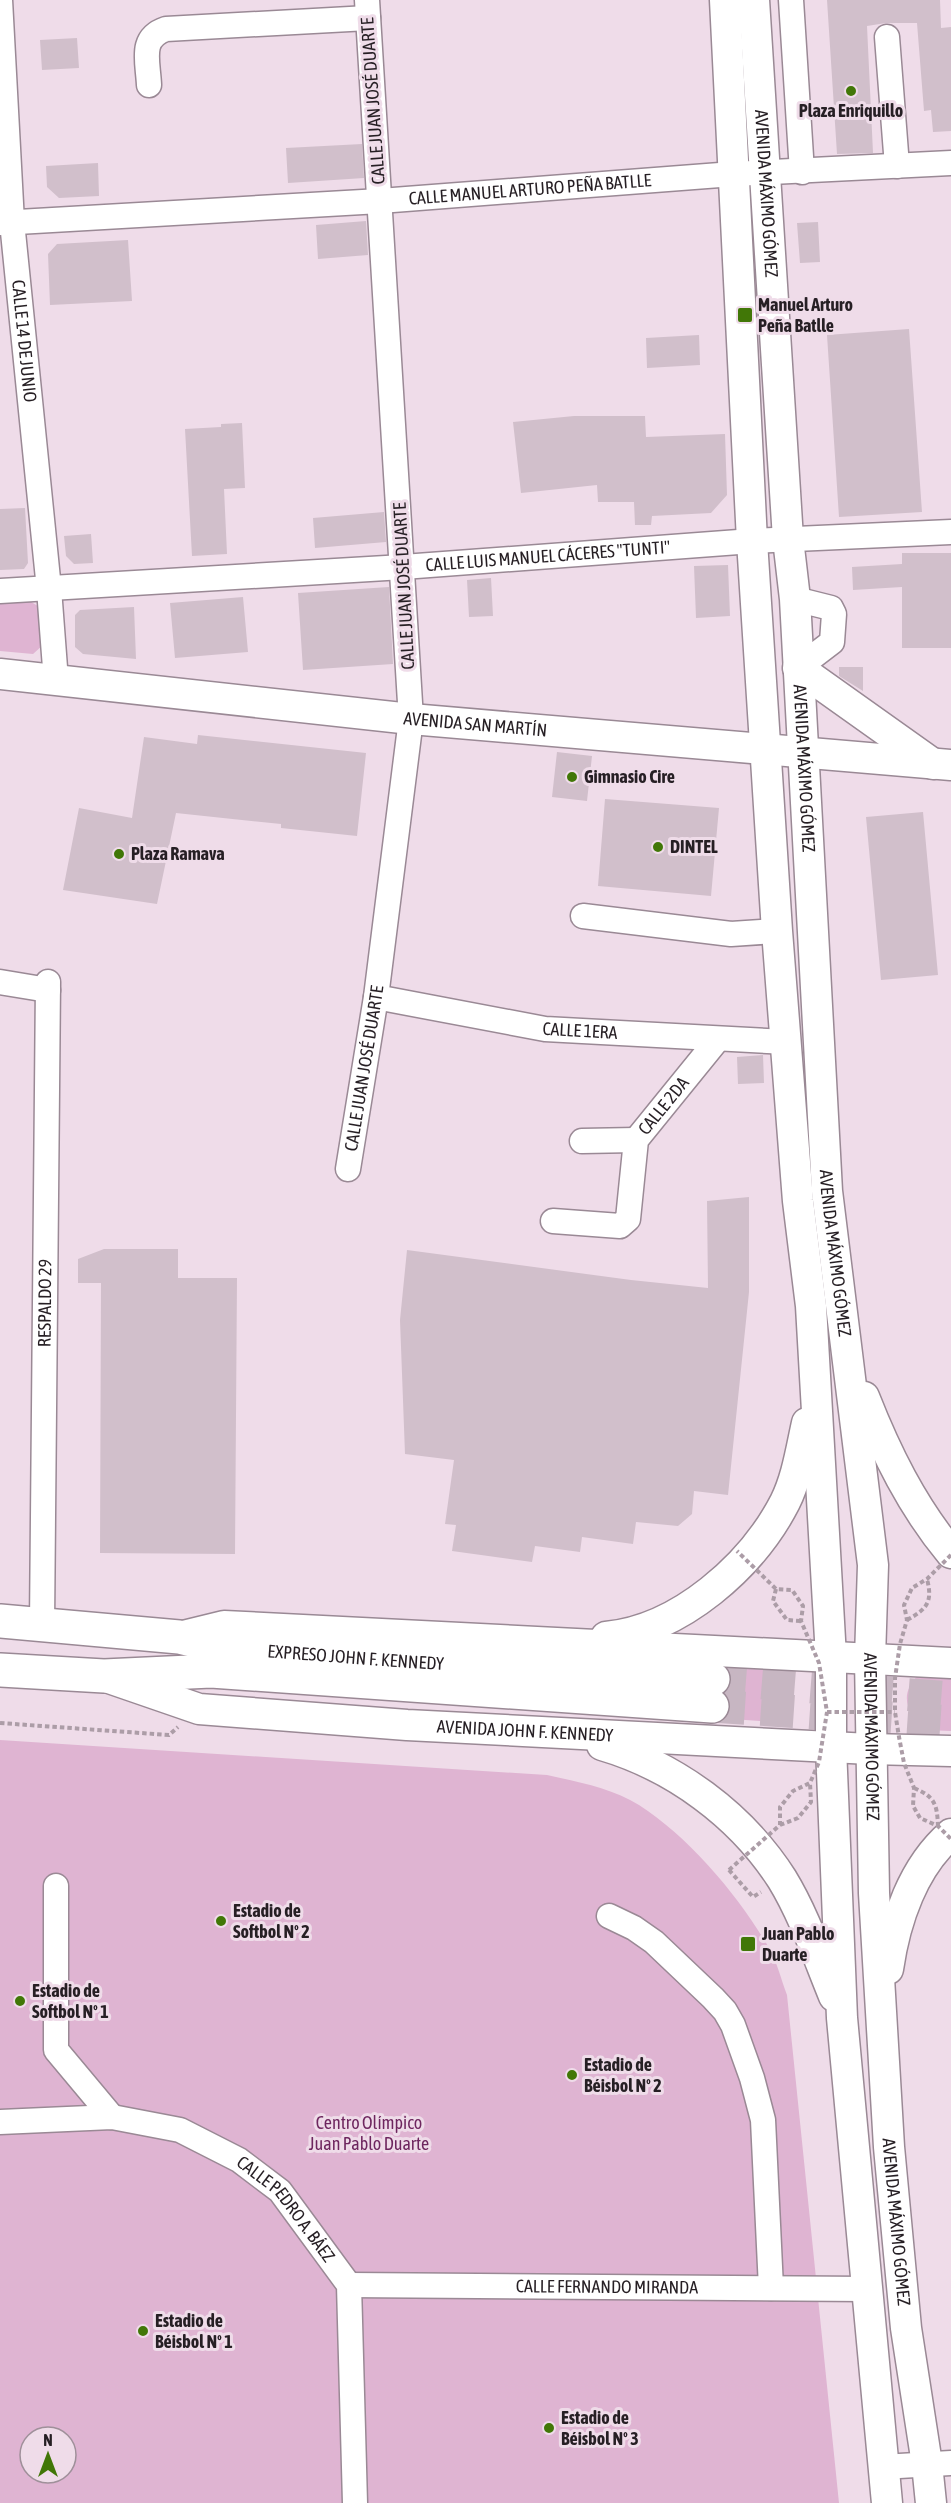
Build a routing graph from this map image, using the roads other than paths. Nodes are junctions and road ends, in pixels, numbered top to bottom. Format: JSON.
{"nodes":[{"id":1,"x":0,"y":0,"type":"edge"},
{"id":2,"x":725,"y":0,"type":"edge"},
{"id":3,"x":754,"y":0,"type":"edge"},
{"id":4,"x":790,"y":0,"type":"edge"},
{"id":5,"x":368,"y":9,"type":"edge"},
{"id":6,"x":887,"y":38,"type":"dead end"},
{"id":7,"x":149,"y":85,"type":"dead end"},
{"id":8,"x":951,"y":163,"type":"edge"},
{"id":9,"x":897,"y":166,"type":"junction"},
{"id":10,"x":802,"y":172,"type":"junction"},
{"id":11,"x":734,"y":174,"type":"junction"},
{"id":12,"x":765,"y":174,"type":"junction"},
{"id":13,"x":380,"y":201,"type":"junction"},
{"id":14,"x":6,"y":222,"type":"edge"},
{"id":15,"x":951,"y":532,"type":"edge"},
{"id":16,"x":788,"y":539,"type":"junction"},
{"id":17,"x":752,"y":541,"type":"junction"},
{"id":18,"x":403,"y":567,"type":"junction"},
{"id":19,"x":49,"y":589,"type":"junction"},
{"id":20,"x":0,"y":591,"type":"edge"},
{"id":21,"x":798,"y":668,"type":"junction"},
{"id":22,"x":0,"y":674,"type":"edge"},
{"id":23,"x":56,"y":681,"type":"junction"},
{"id":24,"x":411,"y":719,"type":"junction"},
{"id":25,"x":767,"y":750,"type":"junction"},
{"id":26,"x":802,"y":754,"type":"junction"},
{"id":27,"x":942,"y":765,"type":"edge"},
{"id":28,"x":583,"y":916,"type":"dead end"},
{"id":29,"x":777,"y":931,"type":"junction"},
{"id":30,"x":0,"y":982,"type":"edge"},
{"id":31,"x":376,"y":997,"type":"junction"},
{"id":32,"x":718,"y":1039,"type":"junction"},
{"id":33,"x":787,"y":1042,"type":"junction"},
{"id":34,"x":636,"y":1140,"type":"junction"},
{"id":35,"x":582,"y":1141,"type":"dead end"},
{"id":36,"x":348,"y":1169,"type":"dead end"},
{"id":37,"x":553,"y":1221,"type":"dead end"},
{"id":38,"x":848,"y":1356,"type":"junction"},
{"id":39,"x":814,"y":1373,"type":"junction"},
{"id":40,"x":951,"y":1554,"type":"edge"},
{"id":41,"x":0,"y":1621,"type":"edge"},
{"id":42,"x":42,"y":1624,"type":"junction"},
{"id":43,"x":179,"y":1637,"type":"junction"},
{"id":44,"x":544,"y":1643,"type":"junction"},
{"id":45,"x":831,"y":1657,"type":"junction"},
{"id":46,"x":870,"y":1658,"type":"junction"},
{"id":47,"x":951,"y":1663,"type":"edge"},
{"id":48,"x":0,"y":1670,"type":"edge"},
{"id":49,"x":104,"y":1676,"type":"junction"},
{"id":50,"x":559,"y":1733,"type":"junction"},
{"id":51,"x":831,"y":1747,"type":"junction"},
{"id":52,"x":870,"y":1749,"type":"junction"},
{"id":53,"x":951,"y":1751,"type":"edge"},
{"id":54,"x":944,"y":1830,"type":"edge"},
{"id":55,"x":56,"y":1886,"type":"dead end"},
{"id":56,"x":609,"y":1916,"type":"dead end"},
{"id":57,"x":882,"y":2014,"type":"junction"},
{"id":58,"x":842,"y":2018,"type":"junction"},
{"id":59,"x":112,"y":2117,"type":"junction"},
{"id":60,"x":0,"y":2122,"type":"edge"},
{"id":61,"x":349,"y":2285,"type":"junction"},
{"id":62,"x":771,"y":2288,"type":"junction"},
{"id":63,"x":866,"y":2289,"type":"junction"},
{"id":64,"x":939,"y":2464,"type":"edge"},
{"id":65,"x":882,"y":2467,"type":"junction"},
{"id":66,"x":355,"y":2503,"type":"edge"},
{"id":67,"x":887,"y":2503,"type":"edge"},
{"id":68,"x":931,"y":2503,"type":"edge"}],
"edges":[{"from":1,"to":14,"type":"street","name":"CALLE 14 DE JUNIO"},
{"from":2,"to":11,"type":"main road","name":"AVENIDA MÁXIMO GÓMEZ"},
{"from":3,"to":12,"type":"main road","name":"AVENIDA MÁXIMO GÓMEZ"},
{"from":4,"to":10,"type":"street"},
{"from":5,"to":7,"type":"street"},
{"from":5,"to":13,"type":"street","name":"CALLE JUAN JOSÉ DUARTE"},
{"from":6,"to":9,"type":"street"},
{"from":8,"to":9,"type":"street","name":"CALLE MANUEL ARTURO PEÑA BATLLE"},
{"from":9,"to":10,"type":"street","name":"CALLE MANUEL ARTURO PEÑA BATLLE"},
{"from":10,"to":12,"type":"street","name":"CALLE MANUEL ARTURO PEÑA BATLLE"},
{"from":11,"to":12,"type":"street","name":"CALLE MANUEL ARTURO PEÑA BATLLE"},
{"from":11,"to":13,"type":"street","name":"CALLE MANUEL ARTURO PEÑA BATLLE"},
{"from":11,"to":17,"type":"main road","name":"AVENIDA MÁXIMO GÓMEZ"},
{"from":12,"to":16,"type":"main road","name":"AVENIDA MÁXIMO GÓMEZ"},
{"from":13,"to":14,"type":"street","name":"CALLE MANUEL ARTURO PEÑA BATLLE"},
{"from":13,"to":18,"type":"street","name":"CALLE JUAN JOSÉ DUARTE"},
{"from":14,"to":19,"type":"street","name":"CALLE 14 DE JUNIO"},
{"from":15,"to":16,"type":"street","name":"CALLE LUIS MANUEL CÁCERES \"TUNTI\""},
{"from":16,"to":17,"type":"street","name":"CALLE LUIS MANUEL CÁCERES \"TUNTI\""},
{"from":16,"to":21,"type":"main road","name":"AVENIDA MÁXIMO GÓMEZ"},
{"from":17,"to":18,"type":"street","name":"CALLE LUIS MANUEL CÁCERES \"TUNTI\""},
{"from":17,"to":25,"type":"main road","name":"AVENIDA MÁXIMO GÓMEZ"},
{"from":18,"to":19,"type":"street","name":"CALLE LUIS MANUEL CÁCERES \"TUNTI\""},
{"from":18,"to":24,"type":"street","name":"CALLE JUAN JOSÉ DUARTE"},
{"from":19,"to":20,"type":"street","name":"CALLE LUIS MANUEL CÁCERES \"TUNTI\""},
{"from":19,"to":23,"type":"street","name":"CALLE 14 DE JUNIO"},
{"from":21,"to":26,"type":"main road","name":"AVENIDA MÁXIMO GÓMEZ"},
{"from":21,"to":27,"type":"main road"},
{"from":22,"to":23,"type":"main road","name":"AVENIDA SAN MARTÍN"},
{"from":23,"to":24,"type":"main road","name":"AVENIDA SAN MARTÍN"},
{"from":24,"to":25,"type":"main road","name":"AVENIDA SAN MARTÍN"},
{"from":24,"to":31,"type":"street","name":"CALLE JUAN JOSÉ DUARTE"},
{"from":25,"to":26,"type":"main road","name":"AVENIDA SAN MARTÍN"},
{"from":25,"to":29,"type":"main road","name":"AVENIDA MÁXIMO GÓMEZ"},
{"from":26,"to":27,"type":"main road","name":"AVENIDA SAN MARTÍN"},
{"from":26,"to":38,"type":"main road","name":"AVENIDA MÁXIMO GÓMEZ"},
{"from":28,"to":29,"type":"street"},
{"from":29,"to":33,"type":"main road","name":"AVENIDA MÁXIMO GÓMEZ"},
{"from":30,"to":42,"type":"street","name":"RESPALDO 29"},
{"from":31,"to":32,"type":"street","name":"CALLE 1ERA"},
{"from":31,"to":36,"type":"street","name":"CALLE JUAN JOSÉ DUARTE"},
{"from":32,"to":33,"type":"street","name":"CALLE 1ERA"},
{"from":32,"to":34,"type":"street","name":"CALLE 2DA"},
{"from":33,"to":39,"type":"main road","name":"AVENIDA MÁXIMO GÓMEZ"},
{"from":34,"to":35,"type":"street"},
{"from":34,"to":37,"type":"street","name":"CALLE 2DA"},
{"from":38,"to":40,"type":"main road"},
{"from":38,"to":46,"type":"main road","name":"AVENIDA MÁXIMO GÓMEZ"},
{"from":39,"to":44,"type":"main road"},
{"from":39,"to":45,"type":"main road","name":"AVENIDA MÁXIMO GÓMEZ"},
{"from":41,"to":42,"type":"highway","name":"EXPRESO JOHN F. KENNEDY"},
{"from":42,"to":43,"type":"highway","name":"EXPRESO JOHN F. KENNEDY"},
{"from":43,"to":44,"type":"main road"},
{"from":43,"to":49,"type":"highway","name":"EXPRESO JOHN F. KENNEDY"},
{"from":44,"to":45,"type":"main road"},
{"from":45,"to":46,"type":"main road"},
{"from":45,"to":51,"type":"main road","name":"AVENIDA MÁXIMO GÓMEZ"},
{"from":46,"to":47,"type":"main road"},
{"from":46,"to":52,"type":"main road","name":"AVENIDA MÁXIMO GÓMEZ"},
{"from":48,"to":49,"type":"highway","name":"EXPRESO JOHN F. KENNEDY"},
{"from":49,"to":50,"type":"main road","name":"AVENIDA JOHN F. KENNEDY"},
{"from":50,"to":51,"type":"main road","name":"AVENIDA JOHN F. KENNEDY"},
{"from":50,"to":58,"type":"main road"},
{"from":51,"to":52,"type":"main road","name":"AVENIDA JOHN F. KENNEDY"},
{"from":51,"to":58,"type":"main road","name":"AVENIDA MÁXIMO GÓMEZ"},
{"from":52,"to":53,"type":"main road","name":"AVENIDA JOHN F. KENNEDY"},
{"from":52,"to":57,"type":"main road","name":"AVENIDA MÁXIMO GÓMEZ"},
{"from":54,"to":57,"type":"main road"},
{"from":55,"to":59,"type":"street"},
{"from":56,"to":62,"type":"street"},
{"from":57,"to":64,"type":"main road","name":"AVENIDA MÁXIMO GÓMEZ"},
{"from":58,"to":63,"type":"main road","name":"AVENIDA MÁXIMO GÓMEZ"},
{"from":59,"to":60,"type":"street","name":"CALLE PEDRO A. BÁEZ"},
{"from":59,"to":61,"type":"street","name":"CALLE PEDRO A. BÁEZ"},
{"from":61,"to":62,"type":"street","name":"CALLE FERNANDO MIRANDA"},
{"from":61,"to":66,"type":"street"},
{"from":62,"to":63,"type":"street","name":"CALLE FERNANDO MIRANDA"},
{"from":63,"to":65,"type":"main road","name":"AVENIDA MÁXIMO GÓMEZ"},
{"from":64,"to":65,"type":"street"},
{"from":64,"to":68,"type":"main road","name":"AVENIDA MÁXIMO GÓMEZ"},
{"from":65,"to":67,"type":"main road","name":"AVENIDA MÁXIMO GÓMEZ"}]}
